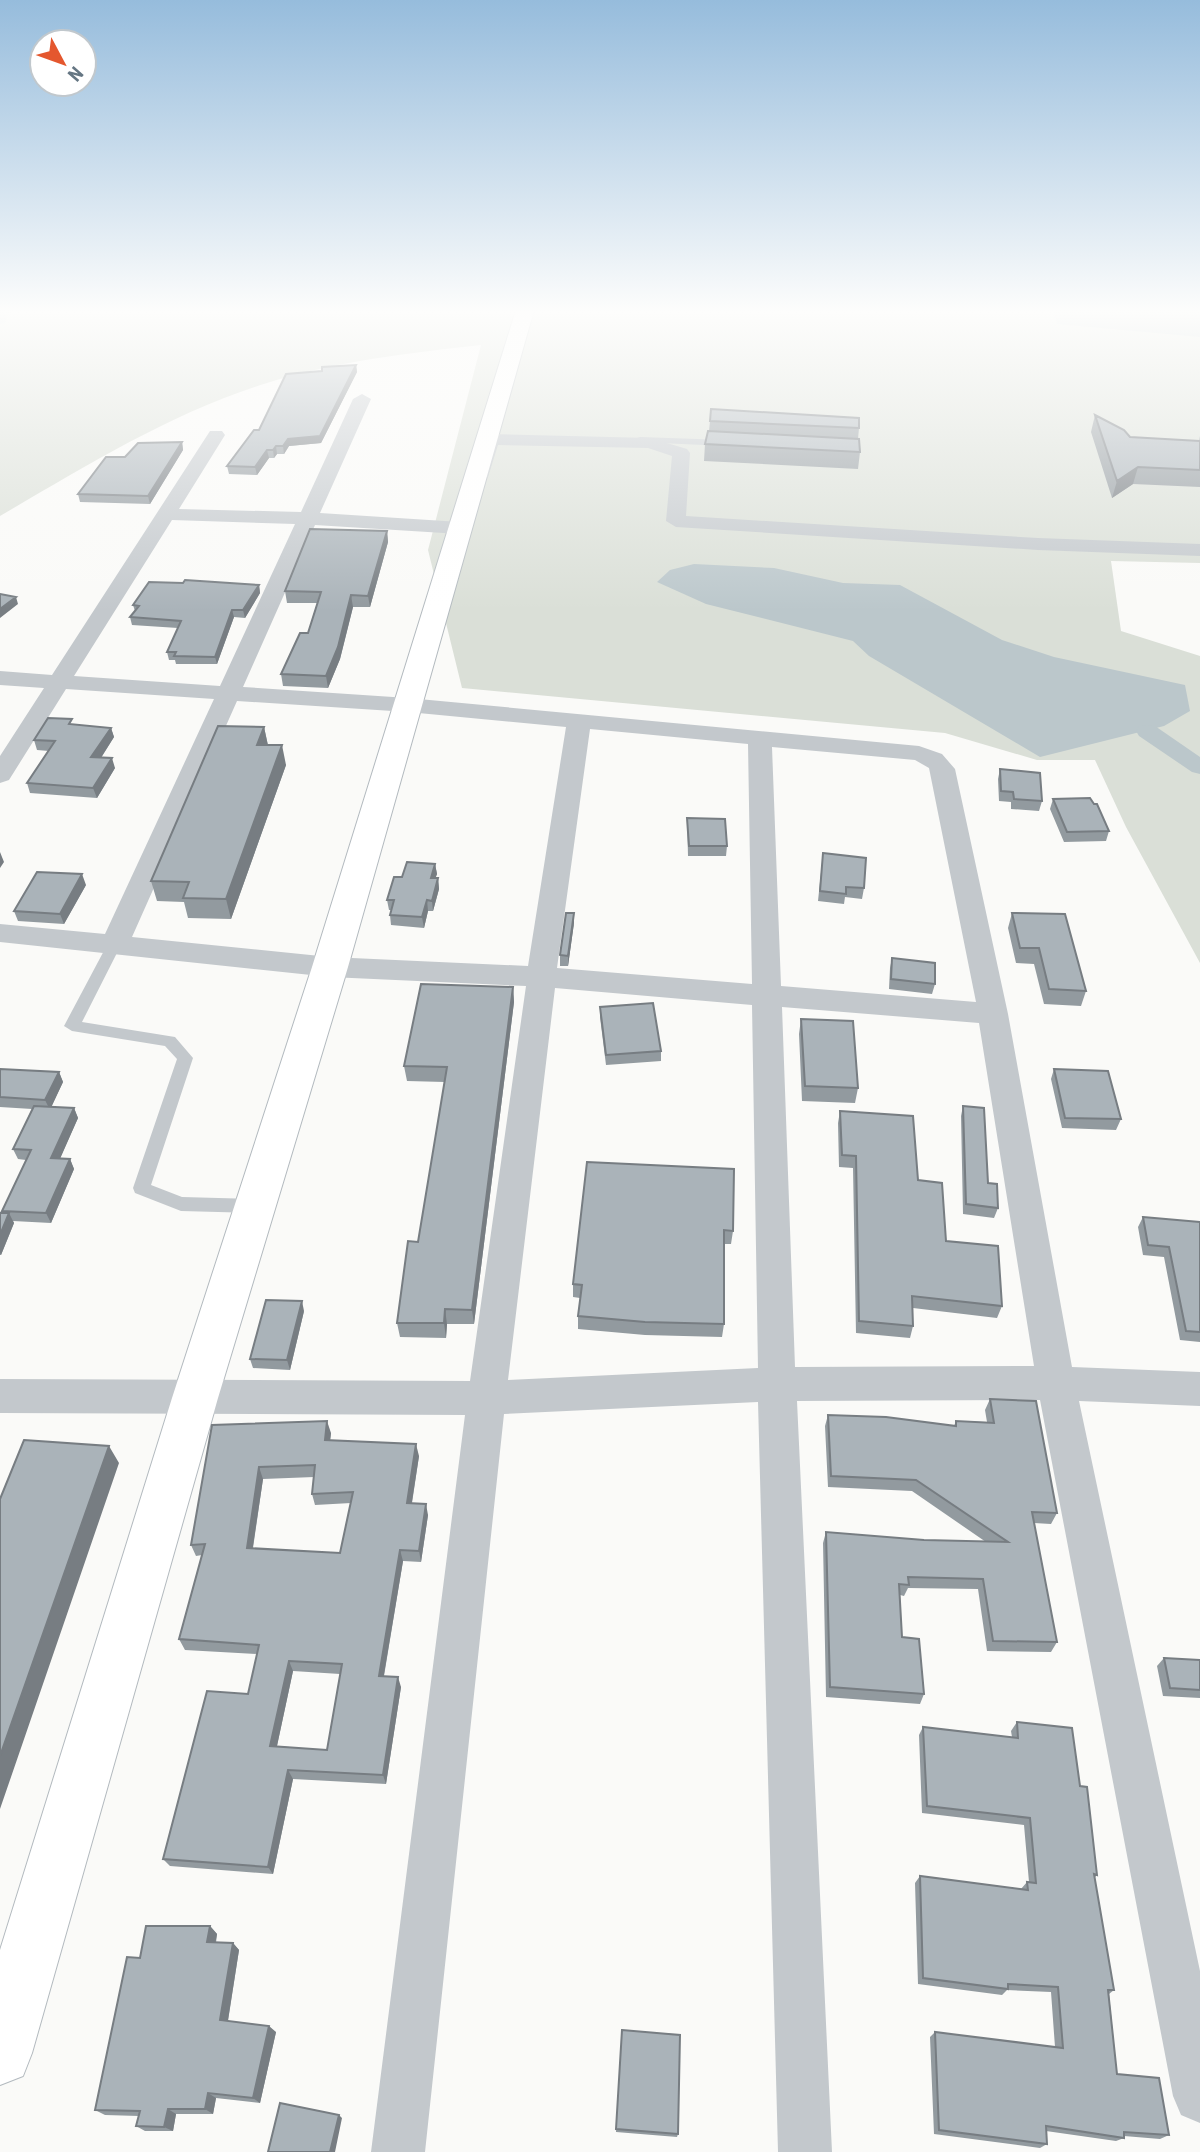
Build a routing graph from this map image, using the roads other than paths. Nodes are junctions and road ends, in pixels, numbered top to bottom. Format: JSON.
{"nodes":[{"id":1,"x":357,"y":410,"type":"edge"},
{"id":2,"x":494,"y":410,"type":"edge"},
{"id":3,"x":487,"y":434,"type":"junction"},
{"id":4,"x":216,"y":435,"type":"dead end"},
{"id":5,"x":736,"y":443,"type":"edge"},
{"id":6,"x":164,"y":514,"type":"junction"},
{"id":7,"x":308,"y":518,"type":"junction"},
{"id":8,"x":460,"y":528,"type":"junction"},
{"id":9,"x":1200,"y":550,"type":"edge"},
{"id":10,"x":448,"y":567,"type":"junction"},
{"id":11,"x":0,"y":678,"type":"edge"},
{"id":12,"x":60,"y":681,"type":"junction"},
{"id":13,"x":228,"y":693,"type":"junction"},
{"id":14,"x":408,"y":705,"type":"junction"},
{"id":15,"x":579,"y":720,"type":"junction"},
{"id":16,"x":760,"y":739,"type":"junction"},
{"id":17,"x":0,"y":775,"type":"edge"},
{"id":18,"x":0,"y":933,"type":"edge"},
{"id":19,"x":114,"y":945,"type":"junction"},
{"id":20,"x":330,"y":967,"type":"junction"},
{"id":21,"x":539,"y":977,"type":"junction"},
{"id":22,"x":765,"y":995,"type":"junction"},
{"id":23,"x":993,"y":1014,"type":"junction"},
{"id":24,"x":255,"y":1206,"type":"junction"},
{"id":25,"x":1056,"y":1382,"type":"junction"},
{"id":26,"x":777,"y":1384,"type":"junction"},
{"id":27,"x":1200,"y":1389,"type":"edge"},
{"id":28,"x":0,"y":1396,"type":"edge"},
{"id":29,"x":195,"y":1398,"type":"junction"},
{"id":30,"x":485,"y":1398,"type":"junction"},
{"id":31,"x":0,"y":2053,"type":"edge"},
{"id":32,"x":1200,"y":2096,"type":"edge"},
{"id":33,"x":398,"y":2152,"type":"edge"},
{"id":34,"x":805,"y":2152,"type":"edge"}],
"edges":[{"from":1,"to":7,"type":"street"},
{"from":2,"to":3,"type":"street"},
{"from":3,"to":5,"type":"lane"},
{"from":3,"to":8,"type":"street"},
{"from":4,"to":6,"type":"street"},
{"from":6,"to":7,"type":"street"},
{"from":6,"to":12,"type":"street"},
{"from":7,"to":8,"type":"street"},
{"from":7,"to":13,"type":"street"},
{"from":8,"to":10,"type":"street"},
{"from":9,"to":10,"type":"street"},
{"from":10,"to":14,"type":"street"},
{"from":11,"to":12,"type":"street"},
{"from":12,"to":13,"type":"street"},
{"from":12,"to":17,"type":"street"},
{"from":13,"to":14,"type":"street"},
{"from":13,"to":19,"type":"street"},
{"from":14,"to":15,"type":"street"},
{"from":14,"to":20,"type":"street"},
{"from":15,"to":16,"type":"street"},
{"from":15,"to":21,"type":"street"},
{"from":16,"to":22,"type":"street"},
{"from":16,"to":23,"type":"street"},
{"from":18,"to":19,"type":"street"},
{"from":19,"to":20,"type":"street"},
{"from":19,"to":24,"type":"lane"},
{"from":20,"to":21,"type":"street"},
{"from":20,"to":24,"type":"street"},
{"from":21,"to":22,"type":"street"},
{"from":21,"to":30,"type":"street"},
{"from":22,"to":23,"type":"street"},
{"from":22,"to":26,"type":"street"},
{"from":23,"to":25,"type":"street"},
{"from":24,"to":29,"type":"street"},
{"from":25,"to":26,"type":"street"},
{"from":25,"to":27,"type":"street"},
{"from":25,"to":32,"type":"street"},
{"from":26,"to":30,"type":"street"},
{"from":26,"to":34,"type":"street"},
{"from":28,"to":29,"type":"street"},
{"from":29,"to":30,"type":"street"},
{"from":29,"to":31,"type":"street"},
{"from":30,"to":33,"type":"street"}]}
